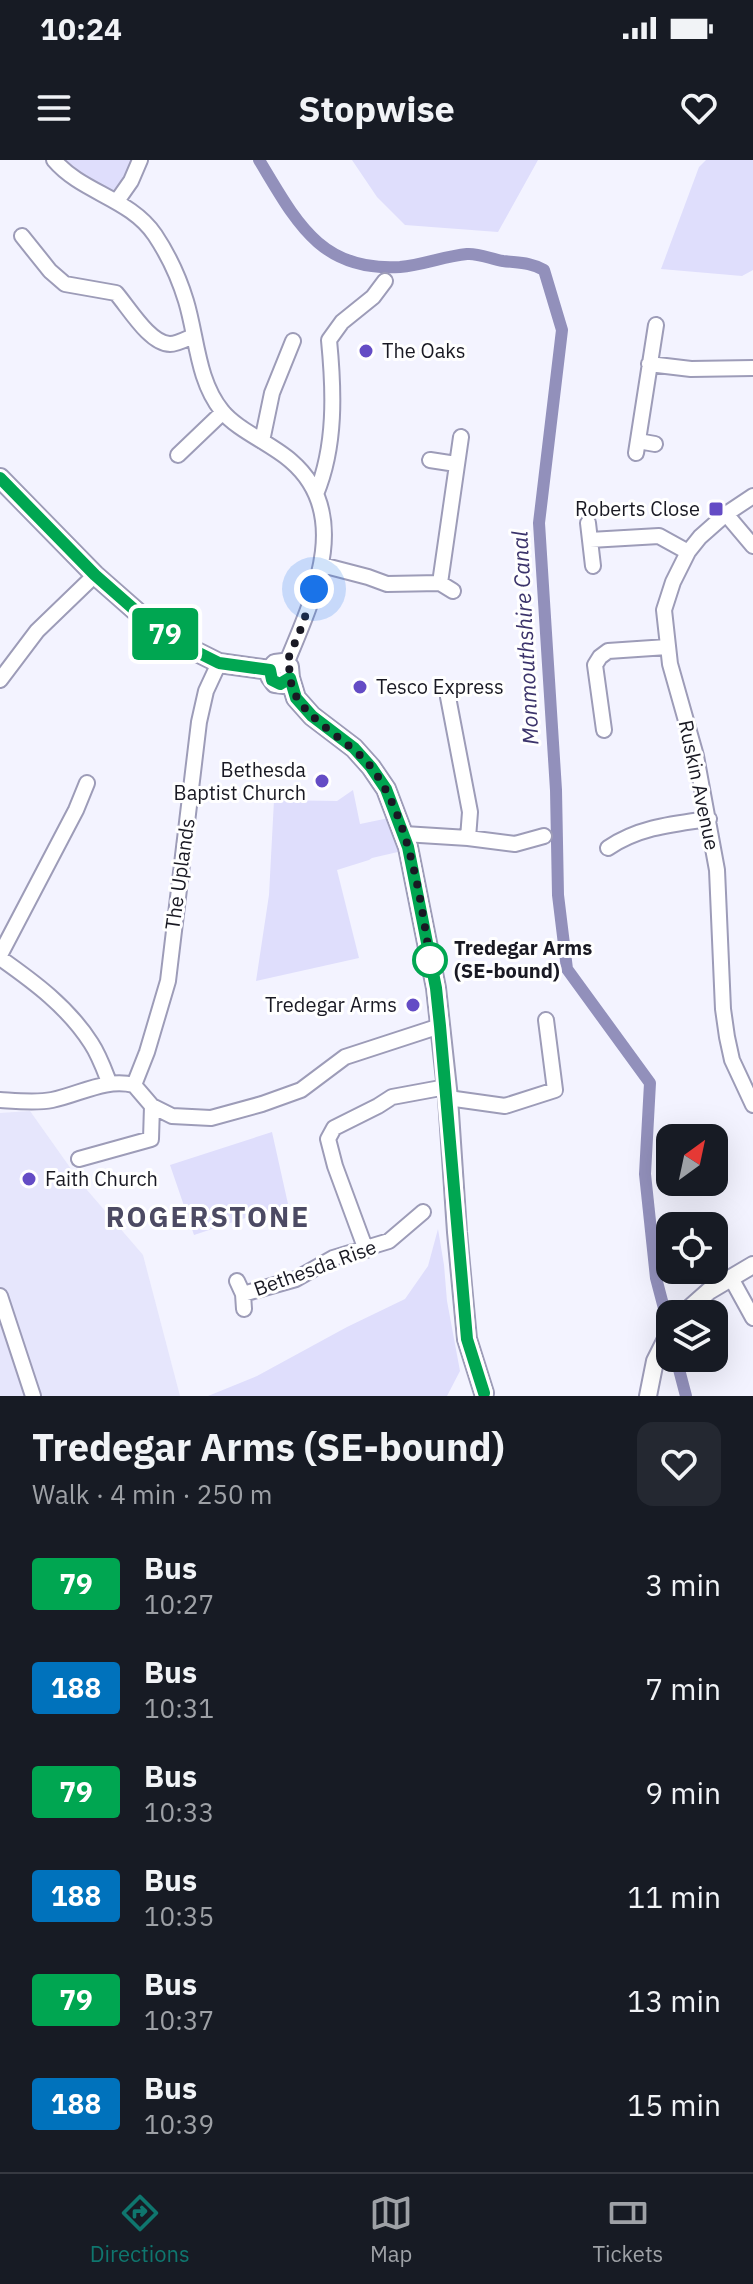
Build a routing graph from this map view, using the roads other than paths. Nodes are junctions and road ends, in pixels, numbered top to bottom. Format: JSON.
{"nodes":[{"id":1,"x":54,"y":160,"type":"edge"},
{"id":2,"x":140,"y":160,"type":"edge"},
{"id":3,"x":117,"y":201,"type":"junction"},
{"id":4,"x":22,"y":236,"type":"dead end"},
{"id":5,"x":383,"y":284,"type":"dead end"},
{"id":6,"x":656,"y":325,"type":"dead end"},
{"id":7,"x":193,"y":336,"type":"junction"},
{"id":8,"x":293,"y":341,"type":"dead end"},
{"id":9,"x":649,"y":364,"type":"junction"},
{"id":10,"x":753,"y":368,"type":"edge"},
{"id":11,"x":223,"y":412,"type":"junction"},
{"id":12,"x":461,"y":437,"type":"dead end"},
{"id":13,"x":262,"y":441,"type":"junction"},
{"id":14,"x":655,"y":444,"type":"dead end"},
{"id":15,"x":178,"y":455,"type":"dead end"},
{"id":16,"x":430,"y":460,"type":"dead end"},
{"id":17,"x":456,"y":464,"type":"junction"},
{"id":18,"x":0,"y":478,"type":"edge"},
{"id":19,"x":316,"y":494,"type":"junction"},
{"id":20,"x":753,"y":496,"type":"edge"},
{"id":21,"x":726,"y":514,"type":"junction"},
{"id":22,"x":588,"y":523,"type":"dead end"},
{"id":23,"x":590,"y":540,"type":"junction"},
{"id":24,"x":753,"y":546,"type":"edge"},
{"id":25,"x":688,"y":552,"type":"junction"},
{"id":26,"x":322,"y":565,"type":"junction"},
{"id":27,"x":593,"y":566,"type":"dead end"},
{"id":28,"x":95,"y":575,"type":"junction"},
{"id":29,"x":667,"y":647,"type":"junction"},
{"id":30,"x":219,"y":663,"type":"junction"},
{"id":31,"x":282,"y":671,"type":"junction"},
{"id":32,"x":0,"y":680,"type":"edge"},
{"id":33,"x":448,"y":697,"type":"dead end"},
{"id":34,"x":604,"y":730,"type":"dead end"},
{"id":35,"x":87,"y":783,"type":"dead end"},
{"id":36,"x":709,"y":819,"type":"junction"},
{"id":37,"x":404,"y":834,"type":"junction"},
{"id":38,"x":544,"y":836,"type":"dead end"},
{"id":39,"x":468,"y":838,"type":"junction"},
{"id":40,"x":608,"y":848,"type":"dead end"},
{"id":41,"x":0,"y":956,"type":"edge"},
{"id":42,"x":546,"y":1020,"type":"dead end"},
{"id":43,"x":440,"y":1026,"type":"junction"},
{"id":44,"x":109,"y":1082,"type":"junction"},
{"id":45,"x":134,"y":1085,"type":"junction"},
{"id":46,"x":447,"y":1092,"type":"junction"},
{"id":47,"x":0,"y":1100,"type":"edge"},
{"id":48,"x":753,"y":1105,"type":"edge"},
{"id":49,"x":152,"y":1106,"type":"junction"},
{"id":50,"x":79,"y":1159,"type":"dead end"},
{"id":51,"x":423,"y":1212,"type":"dead end"},
{"id":52,"x":366,"y":1250,"type":"junction"},
{"id":53,"x":753,"y":1265,"type":"edge"},
{"id":54,"x":731,"y":1278,"type":"junction"},
{"id":55,"x":241,"y":1295,"type":"dead end"},
{"id":56,"x":0,"y":1296,"type":"edge"},
{"id":57,"x":699,"y":1300,"type":"edge"},
{"id":58,"x":753,"y":1318,"type":"edge"},
{"id":59,"x":656,"y":1359,"type":"edge"},
{"id":60,"x":483,"y":1395,"type":"edge"},
{"id":61,"x":33,"y":1396,"type":"edge"},
{"id":62,"x":648,"y":1396,"type":"edge"}],
"edges":[{"from":1,"to":3,"type":"street"},
{"from":2,"to":3,"type":"street"},
{"from":3,"to":7,"type":"street"},
{"from":4,"to":7,"type":"street"},
{"from":5,"to":19,"type":"street"},
{"from":6,"to":9,"type":"street"},
{"from":7,"to":11,"type":"street"},
{"from":8,"to":13,"type":"street"},
{"from":9,"to":10,"type":"street"},
{"from":9,"to":14,"type":"street"},
{"from":11,"to":13,"type":"street"},
{"from":11,"to":15,"type":"street"},
{"from":12,"to":17,"type":"street"},
{"from":13,"to":19,"type":"street"},
{"from":16,"to":17,"type":"street"},
{"from":17,"to":26,"type":"street"},
{"from":18,"to":28,"type":"main road"},
{"from":19,"to":26,"type":"street"},
{"from":20,"to":21,"type":"street","name":"Ruskin Avenue"},
{"from":21,"to":24,"type":"street"},
{"from":21,"to":25,"type":"street","name":"Ruskin Avenue"},
{"from":22,"to":23,"type":"street"},
{"from":23,"to":25,"type":"street"},
{"from":23,"to":27,"type":"street"},
{"from":25,"to":29,"type":"street","name":"Ruskin Avenue"},
{"from":26,"to":31,"type":"street"},
{"from":28,"to":30,"type":"main road"},
{"from":28,"to":32,"type":"street"},
{"from":29,"to":34,"type":"street"},
{"from":29,"to":36,"type":"street","name":"Ruskin Avenue"},
{"from":30,"to":31,"type":"main road"},
{"from":30,"to":45,"type":"street","name":"The Uplands"},
{"from":31,"to":37,"type":"main road"},
{"from":33,"to":39,"type":"street"},
{"from":35,"to":41,"type":"street"},
{"from":36,"to":40,"type":"street"},
{"from":36,"to":48,"type":"street","name":"Ruskin Avenue"},
{"from":37,"to":39,"type":"street"},
{"from":37,"to":43,"type":"main road"},
{"from":38,"to":39,"type":"street"},
{"from":41,"to":44,"type":"street"},
{"from":42,"to":46,"type":"street"},
{"from":43,"to":46,"type":"main road"},
{"from":43,"to":49,"type":"street"},
{"from":44,"to":45,"type":"street"},
{"from":44,"to":47,"type":"street"},
{"from":45,"to":49,"type":"street"},
{"from":46,"to":52,"type":"street"},
{"from":46,"to":60,"type":"main road"},
{"from":49,"to":50,"type":"street"},
{"from":51,"to":52,"type":"street","name":"Bethesda Rise"},
{"from":52,"to":55,"type":"street","name":"Bethesda Rise"},
{"from":53,"to":54,"type":"street"},
{"from":54,"to":57,"type":"street"},
{"from":54,"to":58,"type":"street"},
{"from":56,"to":61,"type":"street"},
{"from":59,"to":62,"type":"street"}]}
